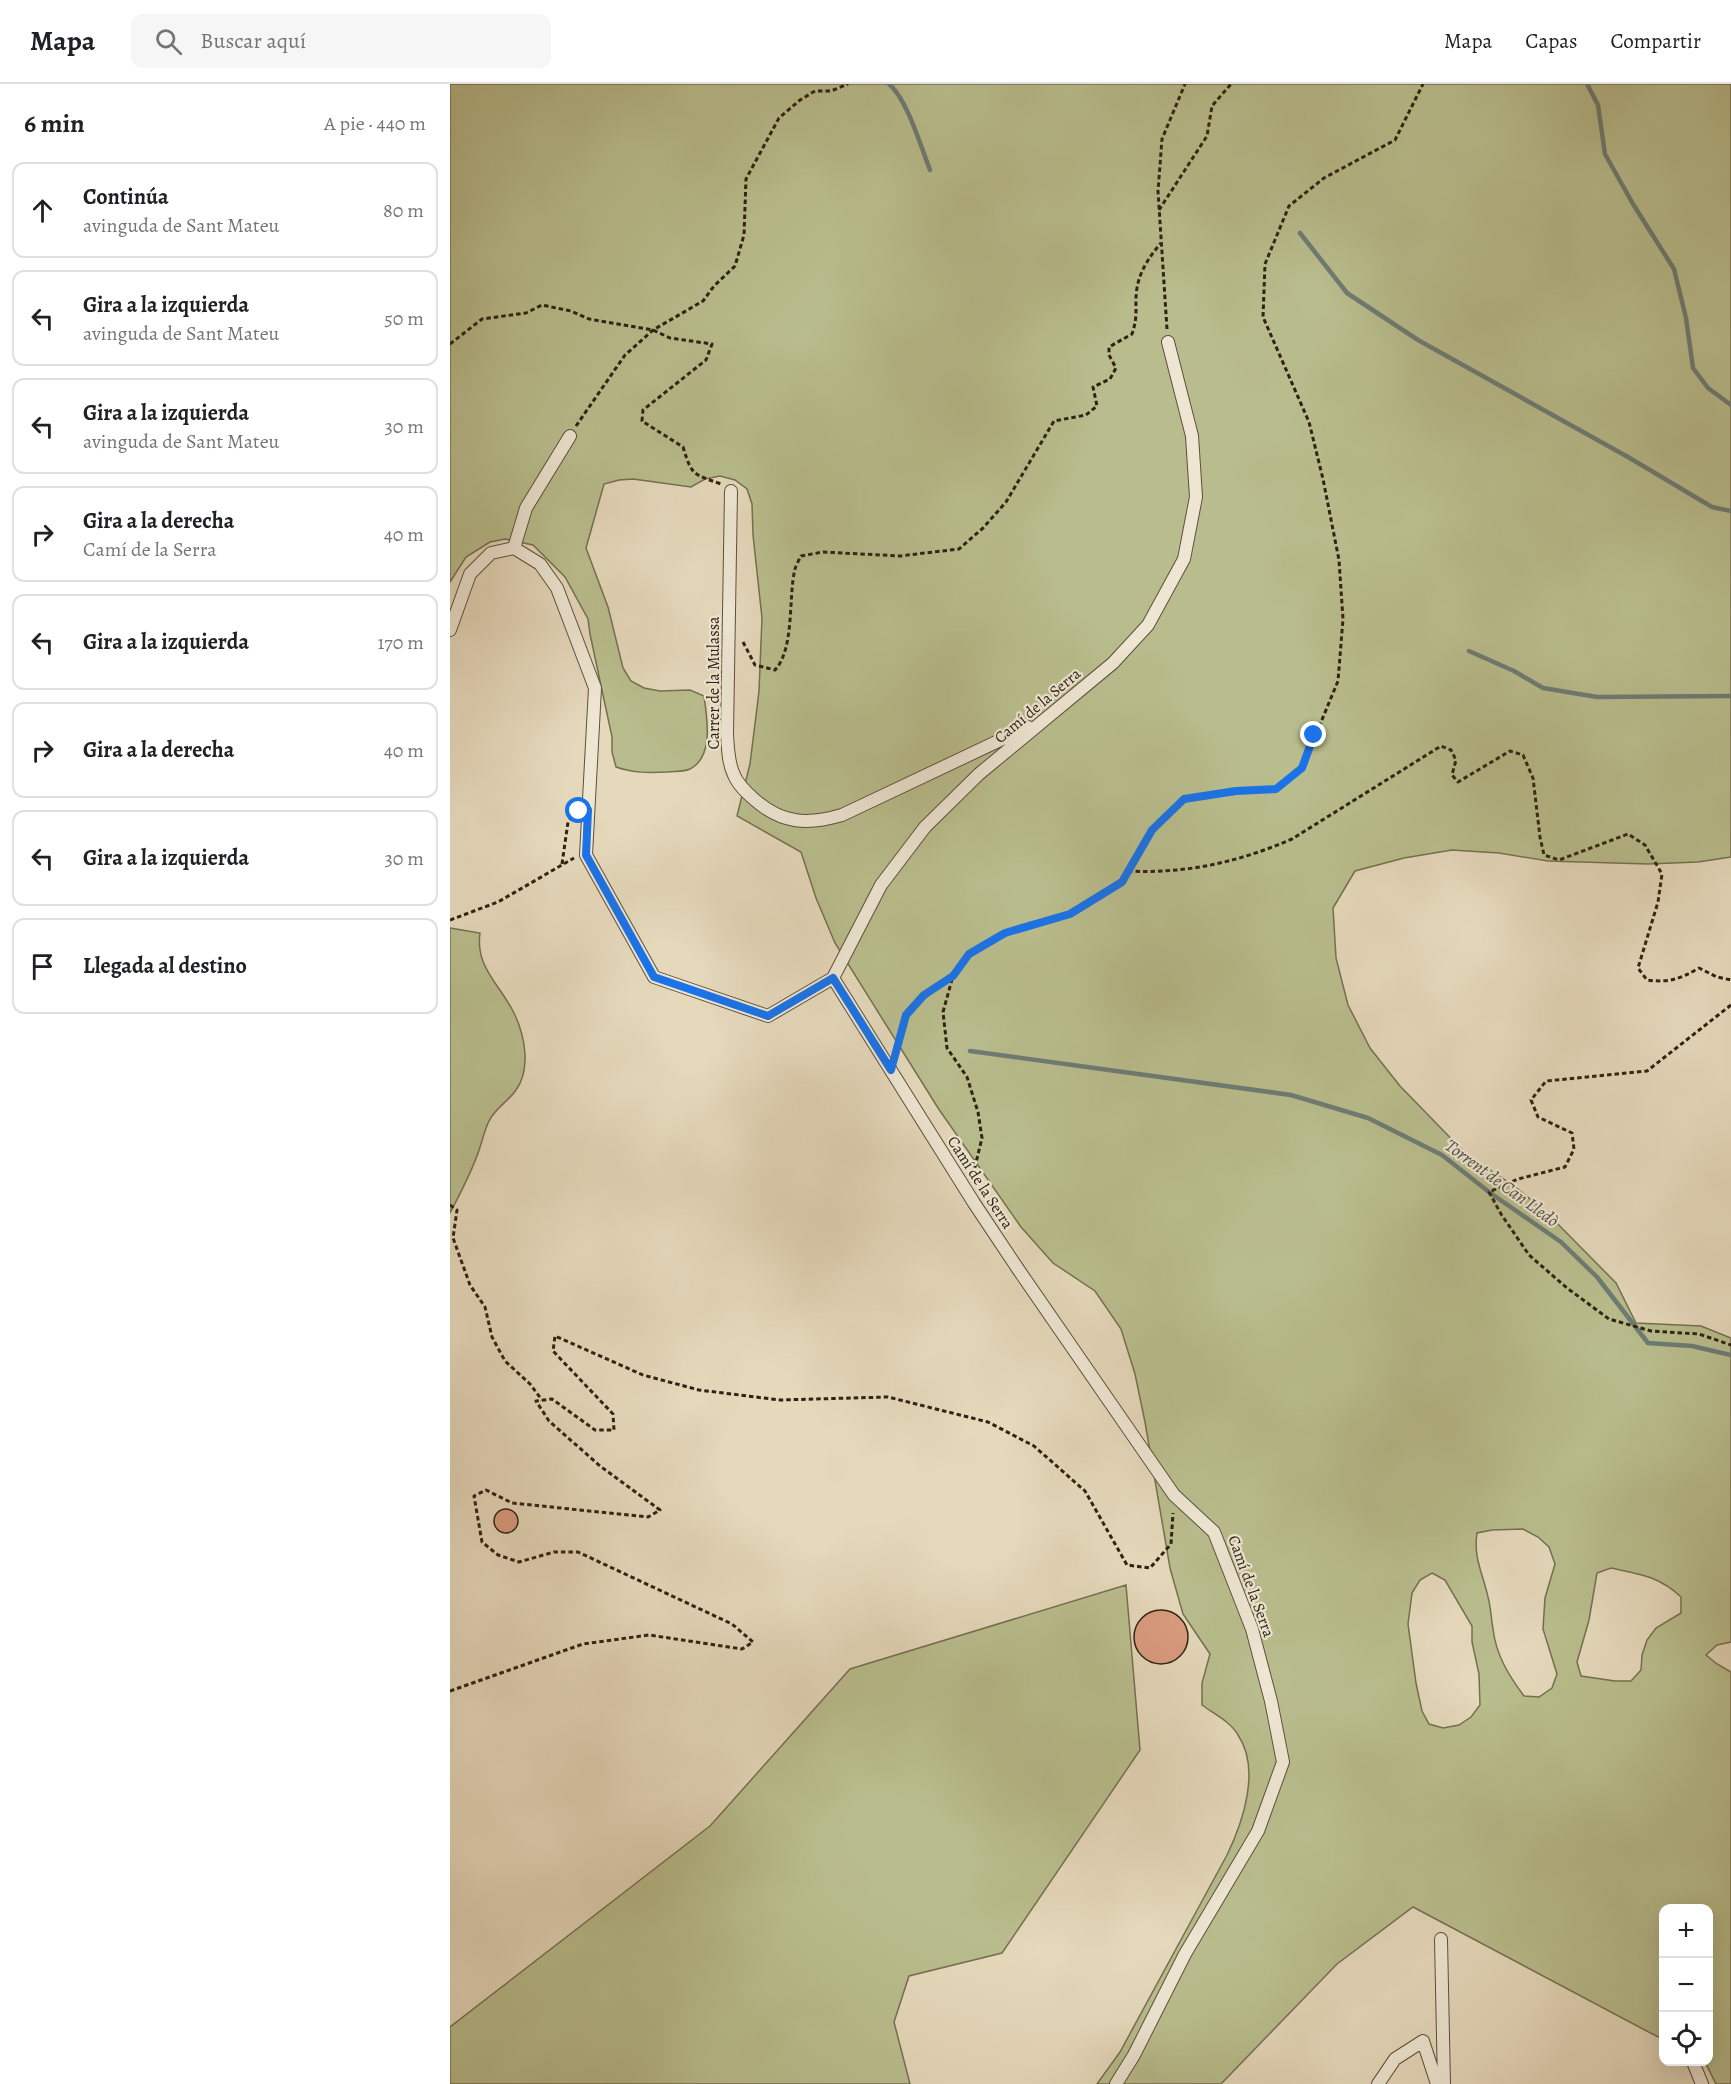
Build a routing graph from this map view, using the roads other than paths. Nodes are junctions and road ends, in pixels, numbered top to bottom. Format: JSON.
{"nodes":[{"id":1,"x":1168,"y":342,"type":"road end"},
{"id":2,"x":570,"y":436,"type":"road end"},
{"id":3,"x":731,"y":491,"type":"road end"},
{"id":4,"x":514,"y":548,"type":"junction"},
{"id":5,"x":450,"y":630,"type":"edge"},
{"id":6,"x":1046,"y":719,"type":"junction"},
{"id":7,"x":833,"y":978,"type":"junction"},
{"id":8,"x":1441,"y":1939,"type":"dead end"},
{"id":9,"x":1695,"y":2066,"type":"edge"},
{"id":10,"x":1116,"y":2084,"type":"edge"},
{"id":11,"x":1378,"y":2084,"type":"edge"},
{"id":12,"x":1437,"y":2084,"type":"edge"},
{"id":13,"x":1444,"y":2084,"type":"edge"},
{"id":14,"x":1702,"y":2084,"type":"edge"}],
"edges":[{"from":1,"to":6,"type":"street","name":"Camí de la Serra"},
{"from":2,"to":4,"type":"street"},
{"from":3,"to":6,"type":"street","name":"Carrer de la Mulassa"},
{"from":4,"to":5,"type":"street"},
{"from":4,"to":7,"type":"street"},
{"from":6,"to":7,"type":"street","name":"Camí de la Serra"},
{"from":7,"to":10,"type":"street","name":"Camí de la Serra"},
{"from":8,"to":13,"type":"street"},
{"from":9,"to":14,"type":"street"},
{"from":11,"to":12,"type":"street"}]}
